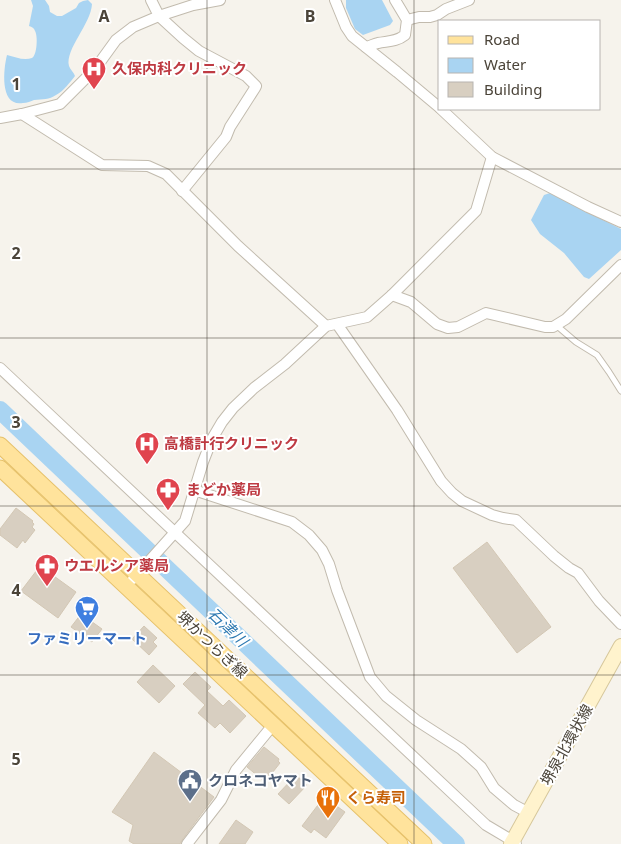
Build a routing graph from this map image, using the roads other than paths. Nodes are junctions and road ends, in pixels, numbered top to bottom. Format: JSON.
{"nodes":[{"id":1,"x":151,"y":0,"type":"edge"},
{"id":2,"x":220,"y":0,"type":"edge"},
{"id":3,"x":335,"y":0,"type":"edge"},
{"id":4,"x":395,"y":0,"type":"edge"},
{"id":5,"x":469,"y":0,"type":"edge"},
{"id":6,"x":159,"y":16,"type":"junction"},
{"id":7,"x":407,"y":20,"type":"junction"},
{"id":8,"x":366,"y":47,"type":"junction"},
{"id":9,"x":438,"y":106,"type":"edge"},
{"id":10,"x":442,"y":110,"type":"edge"},
{"id":11,"x":22,"y":114,"type":"junction"},
{"id":12,"x":0,"y":118,"type":"edge"},
{"id":13,"x":492,"y":157,"type":"junction"},
{"id":14,"x":182,"y":191,"type":"junction"},
{"id":15,"x":621,"y":222,"type":"edge"},
{"id":16,"x":621,"y":265,"type":"edge"},
{"id":17,"x":392,"y":295,"type":"junction"},
{"id":18,"x":337,"y":324,"type":"junction"},
{"id":19,"x":556,"y":325,"type":"junction"},
{"id":20,"x":326,"y":326,"type":"junction"},
{"id":21,"x":0,"y":368,"type":"edge"},
{"id":22,"x":621,"y":392,"type":"edge"},
{"id":23,"x":0,"y":445,"type":"edge"},
{"id":24,"x":0,"y":468,"type":"edge"},
{"id":25,"x":194,"y":490,"type":"junction"},
{"id":26,"x":175,"y":533,"type":"junction"},
{"id":27,"x":142,"y":570,"type":"junction"},
{"id":28,"x":126,"y":587,"type":"junction"},
{"id":29,"x":621,"y":624,"type":"edge"},
{"id":30,"x":621,"y":646,"type":"edge"},
{"id":31,"x":273,"y":725,"type":"junction"},
{"id":32,"x":529,"y":813,"type":"junction"},
{"id":33,"x":514,"y":843,"type":"edge"},
{"id":34,"x":187,"y":844,"type":"edge"},
{"id":35,"x":400,"y":844,"type":"edge"},
{"id":36,"x":424,"y":844,"type":"edge"}],
"edges":[{"from":1,"to":6,"type":"street"},
{"from":2,"to":6,"type":"street"},
{"from":3,"to":8,"type":"street"},
{"from":4,"to":7,"type":"street"},
{"from":5,"to":7,"type":"street"},
{"from":6,"to":11,"type":"street"},
{"from":6,"to":14,"type":"street"},
{"from":7,"to":8,"type":"street"},
{"from":8,"to":9,"type":"street"},
{"from":10,"to":13,"type":"street"},
{"from":11,"to":12,"type":"street"},
{"from":11,"to":14,"type":"street"},
{"from":13,"to":15,"type":"street"},
{"from":13,"to":17,"type":"street"},
{"from":14,"to":20,"type":"street"},
{"from":16,"to":19,"type":"street"},
{"from":17,"to":18,"type":"street"},
{"from":17,"to":19,"type":"street"},
{"from":18,"to":20,"type":"street"},
{"from":18,"to":29,"type":"street"},
{"from":19,"to":22,"type":"lane"},
{"from":20,"to":25,"type":"street"},
{"from":21,"to":26,"type":"street"},
{"from":23,"to":27,"type":"main road","name":"堺かつらぎ線"},
{"from":24,"to":28,"type":"main road","name":"堺かつらぎ線"},
{"from":25,"to":26,"type":"street"},
{"from":25,"to":32,"type":"street"},
{"from":26,"to":27,"type":"street"},
{"from":26,"to":33,"type":"street"},
{"from":27,"to":28,"type":"street"},
{"from":27,"to":36,"type":"main road","name":"堺かつらぎ線"},
{"from":28,"to":31,"type":"main road","name":"堺かつらぎ線"},
{"from":30,"to":32,"type":"main road","name":"堺泉北環状線"},
{"from":31,"to":34,"type":"street"},
{"from":31,"to":35,"type":"main road","name":"堺かつらぎ線"},
{"from":32,"to":33,"type":"main road","name":"堺泉北環状線"}]}
